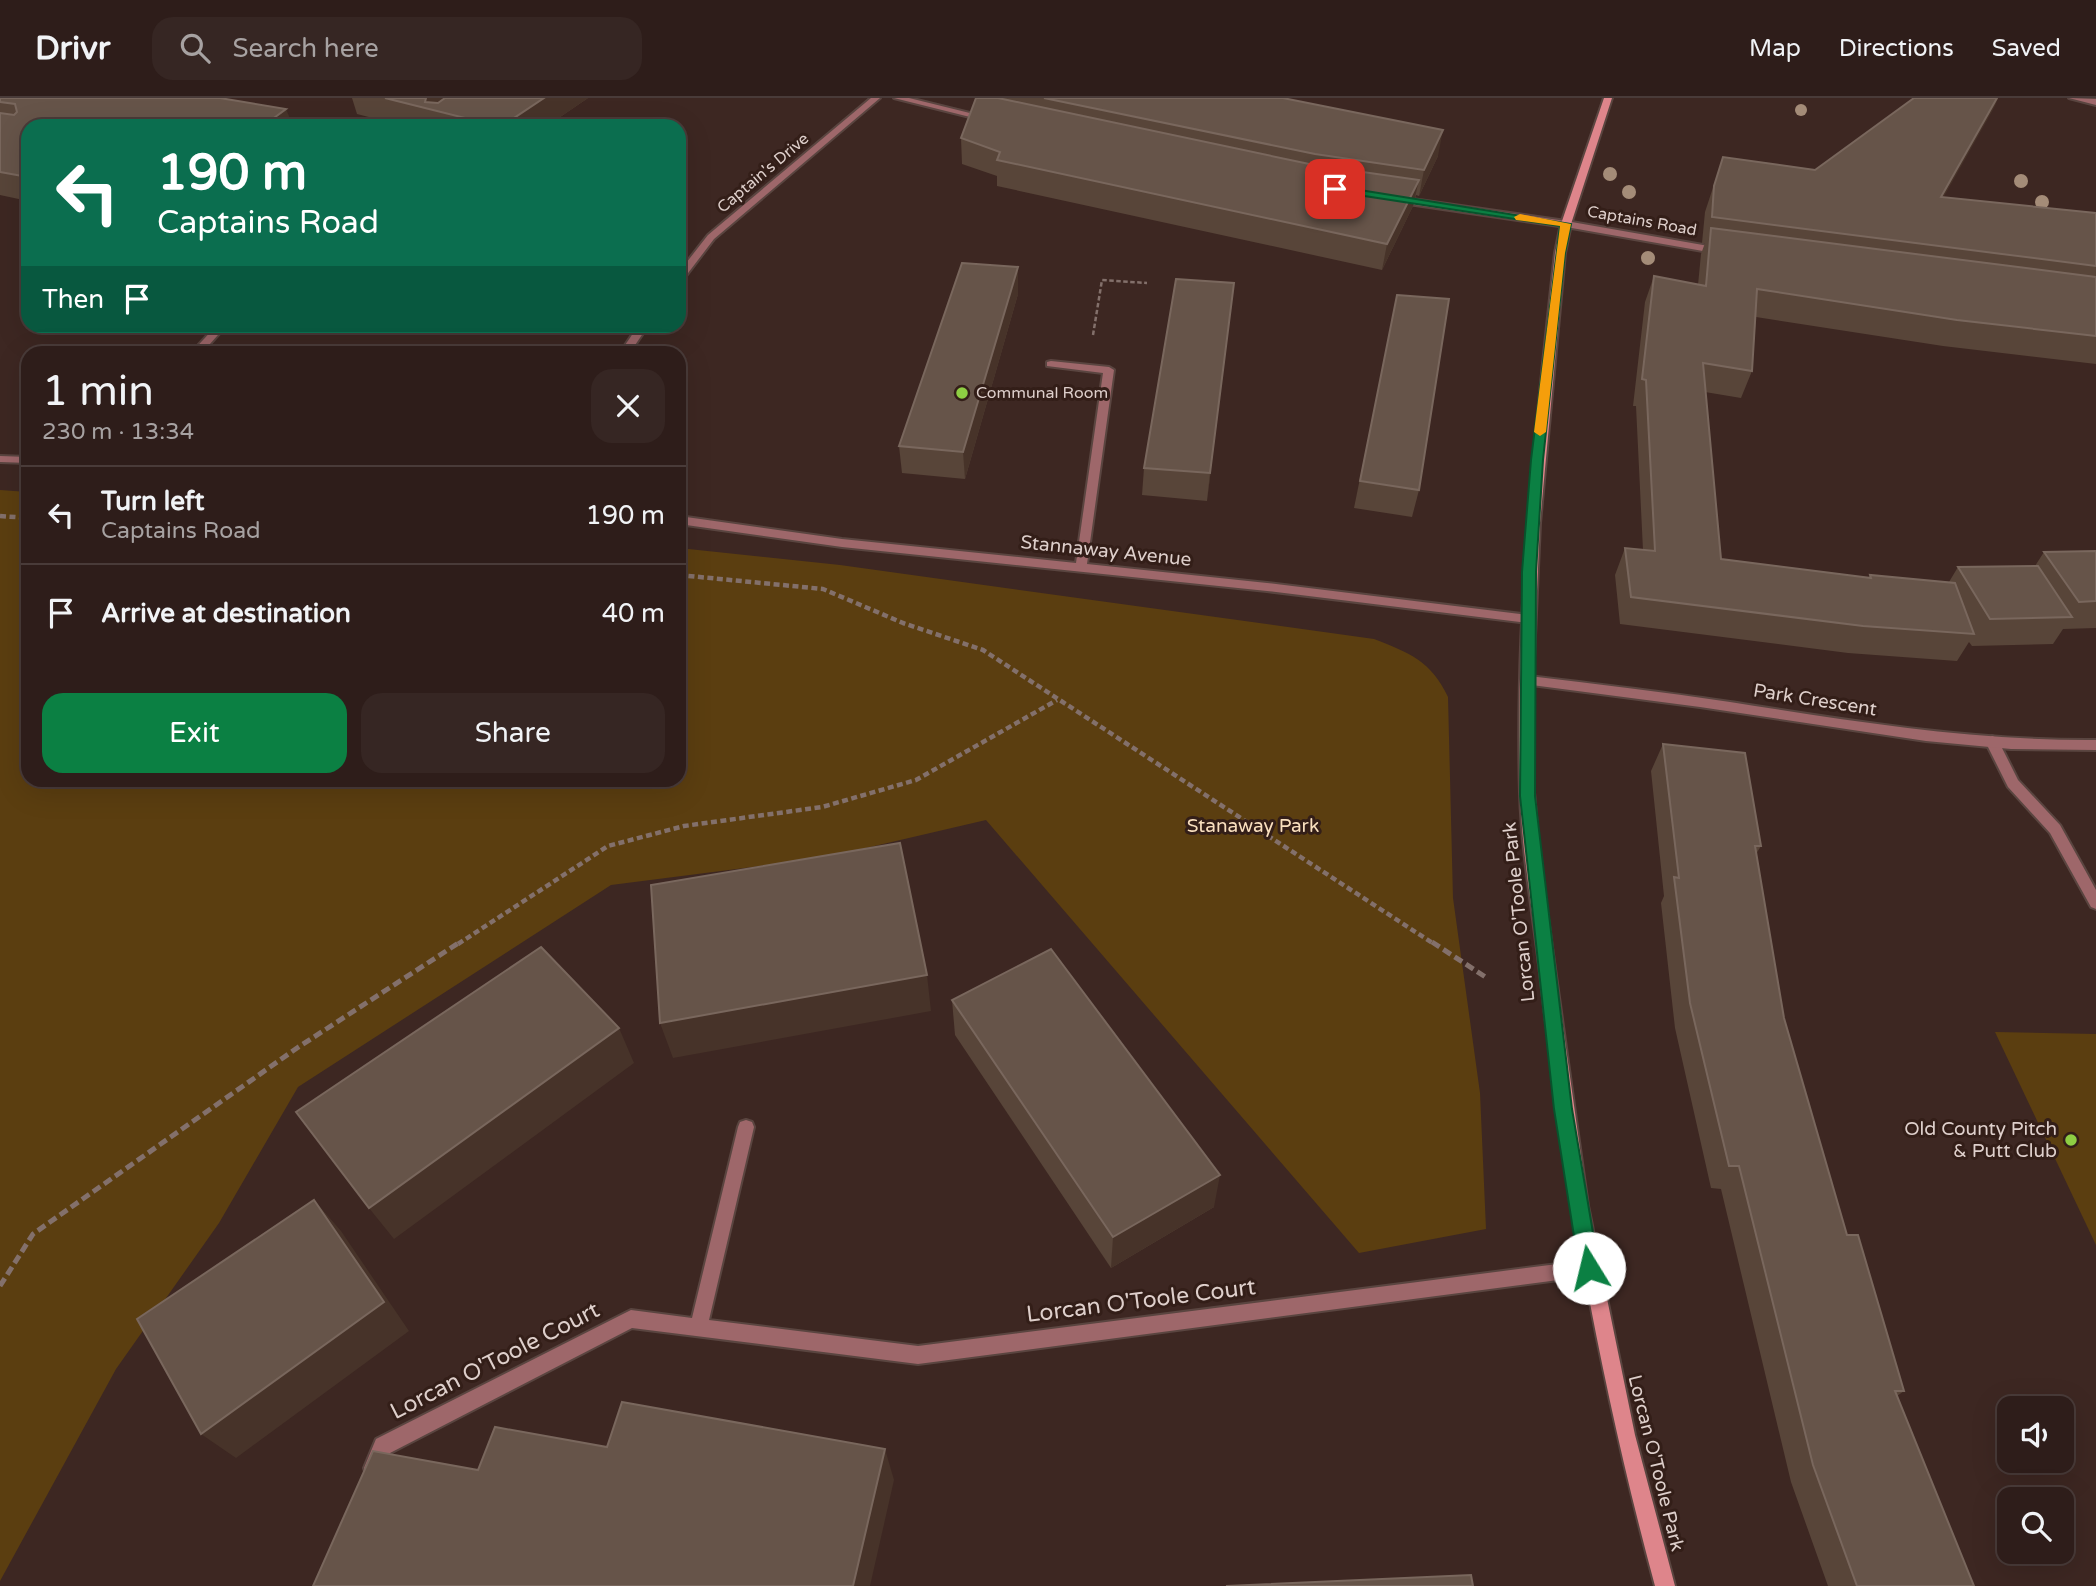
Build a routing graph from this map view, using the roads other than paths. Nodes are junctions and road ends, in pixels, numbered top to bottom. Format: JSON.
{"nodes":[{"id":1,"x":876,"y":98,"type":"edge"},
{"id":2,"x":898,"y":98,"type":"edge"},
{"id":3,"x":1608,"y":98,"type":"edge"},
{"id":4,"x":2073,"y":98,"type":"edge"},
{"id":5,"x":2096,"y":102,"type":"edge"},
{"id":6,"x":998,"y":121,"type":"edge"},
{"id":7,"x":1391,"y":198,"type":"edge"},
{"id":8,"x":1566,"y":224,"type":"junction"},
{"id":9,"x":1732,"y":253,"type":"edge"},
{"id":10,"x":686,"y":270,"type":"edge"},
{"id":11,"x":1051,"y":364,"type":"dead end"},
{"id":12,"x":0,"y":459,"type":"edge"},
{"id":13,"x":21,"y":460,"type":"edge"},
{"id":14,"x":686,"y":521,"type":"edge"},
{"id":15,"x":1081,"y":568,"type":"junction"},
{"id":16,"x":1529,"y":619,"type":"junction"},
{"id":17,"x":1529,"y":681,"type":"junction"},
{"id":18,"x":1992,"y":741,"type":"junction"},
{"id":19,"x":2096,"y":745,"type":"edge"},
{"id":20,"x":2096,"y":903,"type":"edge"},
{"id":21,"x":746,"y":1127,"type":"dead end"},
{"id":22,"x":1589,"y":1268,"type":"junction"},
{"id":23,"x":699,"y":1327,"type":"junction"},
{"id":24,"x":366,"y":1481,"type":"edge"},
{"id":25,"x":1665,"y":1586,"type":"edge"}],
"edges":[{"from":1,"to":10,"type":"street","name":"Captain's Drive"},
{"from":2,"to":6,"type":"street"},
{"from":3,"to":8,"type":"street","name":"Lorcan O'Toole Park"},
{"from":4,"to":5,"type":"street"},
{"from":7,"to":8,"type":"street","name":"Captains Road"},
{"from":8,"to":9,"type":"street","name":"Captains Road"},
{"from":8,"to":16,"type":"street","name":"Lorcan O'Toole Park"},
{"from":11,"to":15,"type":"street"},
{"from":12,"to":13,"type":"street"},
{"from":14,"to":15,"type":"street","name":"Stannaway Avenue"},
{"from":15,"to":16,"type":"street","name":"Stannaway Avenue"},
{"from":16,"to":17,"type":"street","name":"Lorcan O'Toole Park"},
{"from":17,"to":18,"type":"street","name":"Park Crescent"},
{"from":17,"to":22,"type":"street","name":"Lorcan O'Toole Park"},
{"from":18,"to":19,"type":"street","name":"Park Crescent"},
{"from":18,"to":20,"type":"street"},
{"from":21,"to":23,"type":"street"},
{"from":22,"to":23,"type":"street","name":"Lorcan O'Toole Court"},
{"from":22,"to":25,"type":"street","name":"Lorcan O'Toole Park"},
{"from":23,"to":24,"type":"street","name":"Lorcan O'Toole Court"}]}
